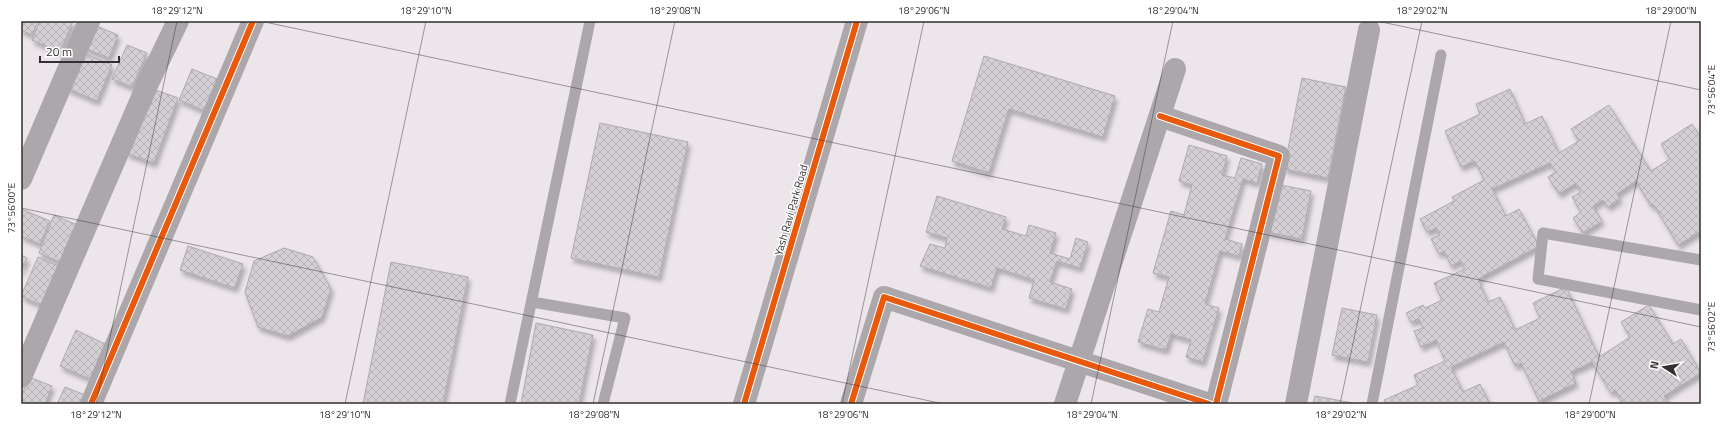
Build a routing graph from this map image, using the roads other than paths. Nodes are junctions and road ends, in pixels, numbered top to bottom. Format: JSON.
{"nodes":[{"id":1,"x":89,"y":21,"type":"edge"},
{"id":2,"x":178,"y":21,"type":"edge"},
{"id":3,"x":253,"y":21,"type":"edge"},
{"id":4,"x":590,"y":21,"type":"edge"},
{"id":5,"x":857,"y":21,"type":"edge"},
{"id":6,"x":1369,"y":30,"type":"dead end"},
{"id":7,"x":1441,"y":55,"type":"dead end"},
{"id":8,"x":1175,"y":69,"type":"dead end"},
{"id":9,"x":1160,"y":116,"type":"junction"},
{"id":10,"x":21,"y":179,"type":"edge"},
{"id":11,"x":1701,"y":260,"type":"edge"},
{"id":12,"x":532,"y":302,"type":"junction"},
{"id":13,"x":1701,"y":310,"type":"edge"},
{"id":14,"x":1079,"y":361,"type":"junction"},
{"id":15,"x":21,"y":377,"type":"edge"},
{"id":16,"x":91,"y":404,"type":"edge"},
{"id":17,"x":510,"y":404,"type":"edge"},
{"id":18,"x":603,"y":404,"type":"edge"},
{"id":19,"x":744,"y":404,"type":"edge"},
{"id":20,"x":851,"y":404,"type":"edge"},
{"id":21,"x":1065,"y":404,"type":"edge"},
{"id":22,"x":1209,"y":404,"type":"edge"},
{"id":23,"x":1216,"y":404,"type":"edge"},
{"id":24,"x":1296,"y":404,"type":"edge"},
{"id":25,"x":1372,"y":404,"type":"edge"}],
"edges":[{"from":1,"to":10,"type":"street"},
{"from":2,"to":15,"type":"street"},
{"from":3,"to":16,"type":"street"},
{"from":4,"to":12,"type":"lane"},
{"from":5,"to":19,"type":"street","name":"Yash Ravi Park Road"},
{"from":6,"to":24,"type":"street"},
{"from":7,"to":25,"type":"lane"},
{"from":8,"to":9,"type":"street"},
{"from":9,"to":14,"type":"street"},
{"from":9,"to":23,"type":"street"},
{"from":11,"to":13,"type":"lane"},
{"from":12,"to":17,"type":"lane"},
{"from":12,"to":18,"type":"lane"},
{"from":14,"to":20,"type":"street"},
{"from":14,"to":21,"type":"street"},
{"from":14,"to":22,"type":"street"}]}
